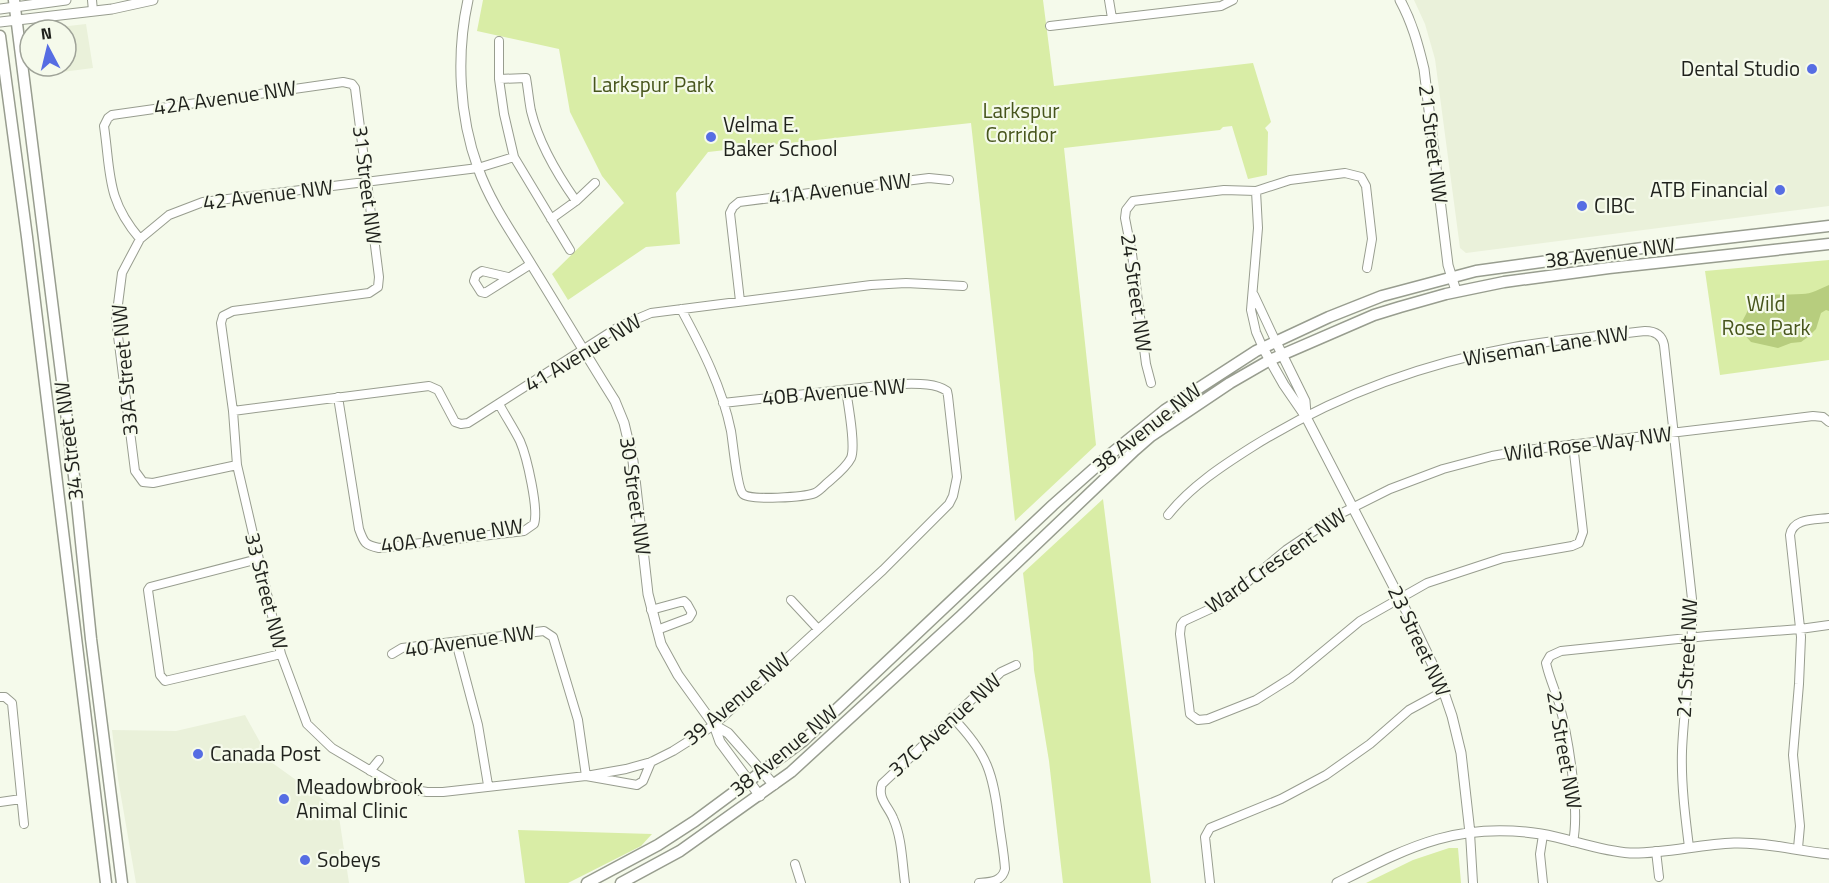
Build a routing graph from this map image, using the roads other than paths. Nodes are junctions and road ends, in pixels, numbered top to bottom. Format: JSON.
{"nodes":[{"id":1,"x":66,"y":0,"type":"edge"},
{"id":2,"x":92,"y":0,"type":"edge"},
{"id":3,"x":153,"y":0,"type":"edge"},
{"id":4,"x":468,"y":0,"type":"edge"},
{"id":5,"x":1110,"y":0,"type":"edge"},
{"id":6,"x":1233,"y":0,"type":"edge"},
{"id":7,"x":1400,"y":0,"type":"edge"},
{"id":8,"x":15,"y":3,"type":"edge"},
{"id":9,"x":0,"y":9,"type":"edge"},
{"id":10,"x":93,"y":11,"type":"junction"},
{"id":11,"x":1112,"y":18,"type":"junction"},
{"id":12,"x":17,"y":21,"type":"junction"},
{"id":13,"x":0,"y":22,"type":"edge"},
{"id":14,"x":1050,"y":26,"type":"dead end"},
{"id":15,"x":0,"y":36,"type":"edge"},
{"id":16,"x":499,"y":41,"type":"dead end"},
{"id":17,"x":499,"y":79,"type":"junction"},
{"id":18,"x":352,"y":84,"type":"joint"},
{"id":19,"x":514,"y":157,"type":"junction"},
{"id":20,"x":478,"y":168,"type":"junction"},
{"id":21,"x":949,"y":180,"type":"dead end"},
{"id":22,"x":367,"y":183,"type":"junction"},
{"id":23,"x":595,"y":183,"type":"dead end"},
{"id":24,"x":1256,"y":191,"type":"junction"},
{"id":25,"x":576,"y":201,"type":"junction"},
{"id":26,"x":551,"y":219,"type":"junction"},
{"id":27,"x":1829,"y":226,"type":"edge"},
{"id":28,"x":140,"y":239,"type":"junction"},
{"id":29,"x":1829,"y":242,"type":"edge"},
{"id":30,"x":570,"y":250,"type":"dead end"},
{"id":31,"x":531,"y":264,"type":"junction"},
{"id":32,"x":1367,"y":268,"type":"dead end"},
{"id":33,"x":508,"y":277,"type":"dead end"},
{"id":34,"x":1451,"y":277,"type":"junction"},
{"id":35,"x":963,"y":286,"type":"dead end"},
{"id":36,"x":1456,"y":291,"type":"junction"},
{"id":37,"x":1254,"y":294,"type":"junction"},
{"id":38,"x":740,"y":301,"type":"junction"},
{"id":39,"x":681,"y":309,"type":"junction"},
{"id":40,"x":223,"y":316,"type":"joint"},
{"id":41,"x":1276,"y":342,"type":"junction"},
{"id":42,"x":1263,"y":348,"type":"junction"},
{"id":43,"x":583,"y":350,"type":"junction"},
{"id":44,"x":1282,"y":354,"type":"junction"},
{"id":45,"x":1270,"y":360,"type":"junction"},
{"id":46,"x":1151,"y":383,"type":"dead end"},
{"id":47,"x":846,"y":390,"type":"junction"},
{"id":48,"x":338,"y":397,"type":"junction"},
{"id":49,"x":723,"y":403,"type":"junction"},
{"id":50,"x":499,"y":404,"type":"junction"},
{"id":51,"x":233,"y":411,"type":"junction"},
{"id":52,"x":1306,"y":417,"type":"junction"},
{"id":53,"x":1829,"y":422,"type":"edge"},
{"id":54,"x":1674,"y":433,"type":"junction"},
{"id":55,"x":1573,"y":444,"type":"junction"},
{"id":56,"x":237,"y":465,"type":"junction"},
{"id":57,"x":953,"y":496,"type":"joint"},
{"id":58,"x":1353,"y":507,"type":"junction"},
{"id":59,"x":1168,"y":515,"type":"dead end"},
{"id":60,"x":1829,"y":518,"type":"edge"},
{"id":61,"x":258,"y":559,"type":"junction"},
{"id":62,"x":1399,"y":597,"type":"junction"},
{"id":63,"x":791,"y":600,"type":"dead end"},
{"id":64,"x":651,"y":610,"type":"junction"},
{"id":65,"x":1829,"y":625,"type":"edge"},
{"id":66,"x":818,"y":629,"type":"junction"},
{"id":67,"x":1800,"y":629,"type":"junction"},
{"id":68,"x":657,"y":630,"type":"junction"},
{"id":69,"x":1692,"y":638,"type":"junction"},
{"id":70,"x":456,"y":642,"type":"junction"},
{"id":71,"x":281,"y":654,"type":"junction"},
{"id":72,"x":392,"y":654,"type":"dead end"},
{"id":73,"x":1016,"y":664,"type":"dead end"},
{"id":74,"x":1443,"y":691,"type":"junction"},
{"id":75,"x":0,"y":697,"type":"edge"},
{"id":76,"x":952,"y":717,"type":"junction"},
{"id":77,"x":714,"y":725,"type":"junction"},
{"id":78,"x":379,"y":760,"type":"dead end"},
{"id":79,"x":651,"y":762,"type":"junction"},
{"id":80,"x":370,"y":771,"type":"junction"},
{"id":81,"x":763,"y":771,"type":"junction"},
{"id":82,"x":586,"y":776,"type":"junction"},
{"id":83,"x":750,"y":781,"type":"junction"},
{"id":84,"x":774,"y":785,"type":"junction"},
{"id":85,"x":488,"y":786,"type":"junction"},
{"id":86,"x":427,"y":792,"type":"joint"},
{"id":87,"x":760,"y":796,"type":"junction"},
{"id":88,"x":21,"y":799,"type":"junction"},
{"id":89,"x":0,"y":802,"type":"edge"},
{"id":90,"x":24,"y":824,"type":"dead end"},
{"id":91,"x":1470,"y":833,"type":"junction"},
{"id":92,"x":1544,"y":835,"type":"junction"},
{"id":93,"x":1573,"y":842,"type":"junction"},
{"id":94,"x":1689,"y":847,"type":"junction"},
{"id":95,"x":1798,"y":848,"type":"junction"},
{"id":96,"x":1656,"y":851,"type":"junction"},
{"id":97,"x":1829,"y":854,"type":"edge"},
{"id":98,"x":795,"y":864,"type":"dead end"},
{"id":99,"x":1659,"y":877,"type":"dead end"},
{"id":100,"x":601,"y":880,"type":"edge"},
{"id":101,"x":106,"y":883,"type":"edge"},
{"id":102,"x":122,"y":883,"type":"edge"},
{"id":103,"x":588,"y":883,"type":"edge"},
{"id":104,"x":621,"y":883,"type":"edge"},
{"id":105,"x":801,"y":883,"type":"edge"},
{"id":106,"x":905,"y":883,"type":"edge"},
{"id":107,"x":979,"y":883,"type":"edge"},
{"id":108,"x":1210,"y":883,"type":"edge"},
{"id":109,"x":1337,"y":883,"type":"edge"},
{"id":110,"x":1473,"y":883,"type":"edge"},
{"id":111,"x":1543,"y":883,"type":"edge"}],
"edges":[{"from":1,"to":8,"type":"street"},
{"from":2,"to":10,"type":"street"},
{"from":3,"to":10,"type":"street"},
{"from":4,"to":20,"type":"street","name":"30 Street NW"},
{"from":5,"to":11,"type":"street"},
{"from":6,"to":11,"type":"street"},
{"from":7,"to":34,"type":"street","name":"21 Street NW"},
{"from":8,"to":9,"type":"street"},
{"from":8,"to":12,"type":"main road","name":"34 Street NW"},
{"from":10,"to":12,"type":"street"},
{"from":11,"to":14,"type":"street"},
{"from":12,"to":13,"type":"street"},
{"from":12,"to":102,"type":"main road","name":"34 Street NW"},
{"from":15,"to":101,"type":"main road","name":"34 Street NW"},
{"from":16,"to":17,"type":"street"},
{"from":17,"to":19,"type":"street"},
{"from":17,"to":25,"type":"street"},
{"from":18,"to":22,"type":"street","name":"31 Street NW"},
{"from":18,"to":28,"type":"street","name":"42A Avenue NW"},
{"from":19,"to":20,"type":"street","name":"42 Avenue NW"},
{"from":19,"to":26,"type":"street"},
{"from":20,"to":22,"type":"street","name":"42 Avenue NW"},
{"from":20,"to":31,"type":"street","name":"30 Street NW"},
{"from":21,"to":38,"type":"street","name":"41A Avenue NW"},
{"from":22,"to":28,"type":"street","name":"42 Avenue NW"},
{"from":22,"to":40,"type":"street","name":"31 Street NW"},
{"from":23,"to":25,"type":"street"},
{"from":24,"to":32,"type":"street"},
{"from":24,"to":37,"type":"street","name":"23 Street NW"},
{"from":24,"to":46,"type":"street","name":"24 Street NW"},
{"from":25,"to":26,"type":"street"},
{"from":26,"to":30,"type":"street"},
{"from":27,"to":34,"type":"main road","name":"38 Avenue NW"},
{"from":28,"to":56,"type":"street","name":"33A Street NW"},
{"from":29,"to":36,"type":"main road","name":"38 Avenue NW"},
{"from":31,"to":33,"type":"street"},
{"from":31,"to":43,"type":"street","name":"30 Street NW"},
{"from":34,"to":36,"type":"street","name":"21 Street NW"},
{"from":34,"to":41,"type":"main road","name":"38 Avenue NW"},
{"from":35,"to":38,"type":"street","name":"41 Avenue NW"},
{"from":36,"to":44,"type":"main road","name":"38 Avenue NW"},
{"from":37,"to":41,"type":"street","name":"23 Street NW"},
{"from":37,"to":42,"type":"street","name":"23 Street NW"},
{"from":38,"to":39,"type":"street","name":"41 Avenue NW"},
{"from":39,"to":43,"type":"street","name":"41 Avenue NW"},
{"from":39,"to":49,"type":"street"},
{"from":40,"to":51,"type":"street","name":"33 Street NW"},
{"from":41,"to":42,"type":"main road","name":"38 Avenue NW"},
{"from":41,"to":44,"type":"street","name":"23 Street NW"},
{"from":42,"to":45,"type":"street","name":"23 Street NW"},
{"from":42,"to":81,"type":"main road","name":"38 Avenue NW"},
{"from":43,"to":50,"type":"street","name":"41 Avenue NW"},
{"from":43,"to":64,"type":"street","name":"30 Street NW"},
{"from":44,"to":45,"type":"main road","name":"38 Avenue NW"},
{"from":44,"to":52,"type":"street","name":"23 Street NW"},
{"from":45,"to":52,"type":"street","name":"23 Street NW"},
{"from":45,"to":84,"type":"main road","name":"38 Avenue NW"},
{"from":47,"to":49,"type":"street","name":"40B Avenue NW"},
{"from":47,"to":49,"type":"street"},
{"from":47,"to":57,"type":"street","name":"40B Avenue NW"},
{"from":48,"to":50,"type":"street","name":"41 Avenue NW"},
{"from":48,"to":50,"type":"street","name":"40A Avenue NW"},
{"from":48,"to":51,"type":"street","name":"41 Avenue NW"},
{"from":51,"to":56,"type":"street","name":"33 Street NW"},
{"from":52,"to":54,"type":"street","name":"Wiseman Lane NW"},
{"from":52,"to":58,"type":"street","name":"23 Street NW"},
{"from":52,"to":59,"type":"street","name":"Wiseman Lane NW"},
{"from":53,"to":54,"type":"street","name":"Wild Rose Way NW"},
{"from":54,"to":55,"type":"street","name":"Wild Rose Way NW"},
{"from":54,"to":69,"type":"street","name":"21 Street NW"},
{"from":55,"to":58,"type":"street","name":"Wild Rose Way NW"},
{"from":55,"to":62,"type":"street"},
{"from":56,"to":61,"type":"street","name":"33 Street NW"},
{"from":57,"to":66,"type":"street","name":"39 Avenue NW"},
{"from":58,"to":62,"type":"street","name":"23 Street NW"},
{"from":58,"to":62,"type":"street","name":"Ward Crescent NW"},
{"from":60,"to":67,"type":"street"},
{"from":61,"to":71,"type":"street","name":"33 Street NW"},
{"from":61,"to":71,"type":"street"},
{"from":62,"to":74,"type":"street","name":"23 Street NW"},
{"from":63,"to":66,"type":"street"},
{"from":64,"to":68,"type":"street","name":"30 Street NW"},
{"from":64,"to":68,"type":"street"},
{"from":65,"to":67,"type":"street"},
{"from":66,"to":77,"type":"street","name":"39 Avenue NW"},
{"from":67,"to":69,"type":"street"},
{"from":67,"to":95,"type":"street"},
{"from":68,"to":77,"type":"street","name":"30 Street NW"},
{"from":69,"to":93,"type":"street","name":"22 Street NW"},
{"from":69,"to":94,"type":"street","name":"21 Street NW"},
{"from":70,"to":72,"type":"street","name":"40 Avenue NW"},
{"from":70,"to":82,"type":"street","name":"40 Avenue NW"},
{"from":70,"to":85,"type":"street"},
{"from":71,"to":80,"type":"street","name":"33 Street NW"},
{"from":73,"to":76,"type":"street","name":"37C Avenue NW"},
{"from":74,"to":91,"type":"street","name":"23 Street NW"},
{"from":74,"to":108,"type":"street"},
{"from":75,"to":88,"type":"street"},
{"from":76,"to":106,"type":"street","name":"37C Avenue NW"},
{"from":76,"to":107,"type":"street"},
{"from":77,"to":79,"type":"street","name":"39 Avenue NW"},
{"from":77,"to":81,"type":"street","name":"30 Street NW"},
{"from":77,"to":83,"type":"street","name":"30 Street NW"},
{"from":78,"to":80,"type":"street"},
{"from":79,"to":82,"type":"street","name":"39 Avenue NW"},
{"from":79,"to":82,"type":"street","name":"39 Avenue NW"},
{"from":80,"to":86,"type":"street","name":"33 Street NW"},
{"from":81,"to":83,"type":"main road","name":"38 Avenue NW"},
{"from":81,"to":84,"type":"street","name":"30 Street NW"},
{"from":82,"to":85,"type":"street","name":"39 Avenue NW"},
{"from":83,"to":87,"type":"street","name":"30 Street NW"},
{"from":83,"to":100,"type":"main road","name":"38 Avenue NW"},
{"from":84,"to":87,"type":"main road","name":"38 Avenue NW"},
{"from":85,"to":86,"type":"street","name":"39 Avenue NW"},
{"from":87,"to":104,"type":"main road","name":"38 Avenue NW"},
{"from":88,"to":89,"type":"street"},
{"from":88,"to":90,"type":"street"},
{"from":91,"to":92,"type":"street"},
{"from":91,"to":109,"type":"street"},
{"from":91,"to":110,"type":"street","name":"23 Street NW"},
{"from":92,"to":93,"type":"street"},
{"from":92,"to":111,"type":"street"},
{"from":93,"to":96,"type":"street"},
{"from":94,"to":95,"type":"street"},
{"from":94,"to":96,"type":"street"},
{"from":95,"to":97,"type":"street"},
{"from":96,"to":99,"type":"street"},
{"from":98,"to":105,"type":"street"},
{"from":100,"to":103,"type":"main road","name":"38 Avenue NW"}]}
